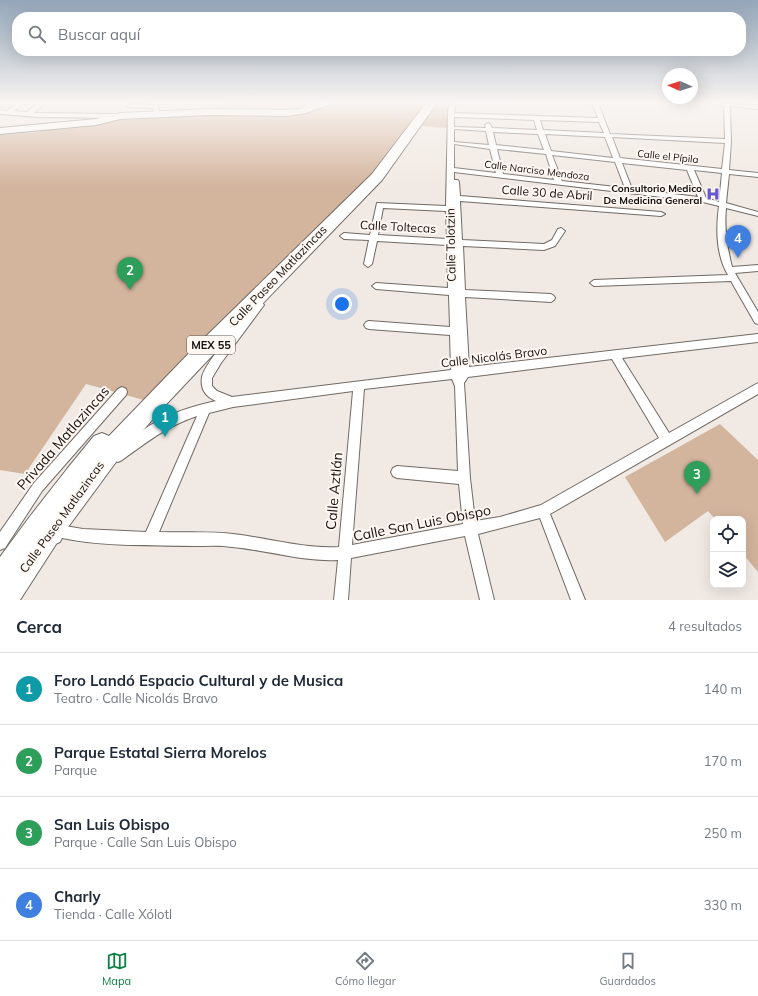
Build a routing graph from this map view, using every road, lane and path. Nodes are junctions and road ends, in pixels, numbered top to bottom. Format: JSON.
{"nodes":[{"id":1,"x":404,"y":131,"type":"edge"},
{"id":2,"x":412,"y":131,"type":"edge"},
{"id":3,"x":453,"y":131,"type":"edge"},
{"id":4,"x":456,"y":131,"type":"edge"},
{"id":5,"x":489,"y":131,"type":"edge"},
{"id":6,"x":515,"y":131,"type":"edge"},
{"id":7,"x":606,"y":131,"type":"edge"},
{"id":8,"x":728,"y":131,"type":"edge"},
{"id":9,"x":541,"y":132,"type":"junction"},
{"id":10,"x":608,"y":135,"type":"junction"},
{"id":11,"x":728,"y":141,"type":"junction"},
{"id":12,"x":456,"y":143,"type":"junction"},
{"id":13,"x":492,"y":146,"type":"junction"},
{"id":14,"x":548,"y":152,"type":"junction"},
{"id":15,"x":619,"y":160,"type":"junction"},
{"id":16,"x":690,"y":168,"type":"junction"},
{"id":17,"x":455,"y":170,"type":"junction"},
{"id":18,"x":726,"y":172,"type":"junction"},
{"id":19,"x":758,"y":175,"type":"edge"},
{"id":20,"x":500,"y":176,"type":"junction"},
{"id":21,"x":559,"y":183,"type":"junction"},
{"id":22,"x":630,"y":192,"type":"junction"},
{"id":23,"x":456,"y":198,"type":"junction"},
{"id":24,"x":703,"y":200,"type":"junction"},
{"id":25,"x":723,"y":205,"type":"junction"},
{"id":26,"x":450,"y":208,"type":"junction"},
{"id":27,"x":661,"y":214,"type":"dead end"},
{"id":28,"x":758,"y":214,"type":"edge"},
{"id":29,"x":327,"y":222,"type":"junction"},
{"id":30,"x":561,"y":231,"type":"dead end"},
{"id":31,"x":344,"y":236,"type":"dead end"},
{"id":32,"x":373,"y":238,"type":"junction"},
{"id":33,"x":454,"y":243,"type":"junction"},
{"id":34,"x":368,"y":264,"type":"dead end"},
{"id":35,"x":758,"y":268,"type":"edge"},
{"id":36,"x":731,"y":274,"type":"junction"},
{"id":37,"x":275,"y":280,"type":"junction"},
{"id":38,"x":594,"y":283,"type":"dead end"},
{"id":39,"x":376,"y":286,"type":"dead end"},
{"id":40,"x":456,"y":292,"type":"junction"},
{"id":41,"x":551,"y":298,"type":"dead end"},
{"id":42,"x":758,"y":320,"type":"edge"},
{"id":43,"x":368,"y":325,"type":"dead end"},
{"id":44,"x":454,"y":331,"type":"junction"},
{"id":45,"x":758,"y":338,"type":"edge"},
{"id":46,"x":615,"y":355,"type":"junction"},
{"id":47,"x":460,"y":378,"type":"junction"},
{"id":48,"x":359,"y":386,"type":"junction"},
{"id":49,"x":758,"y":388,"type":"edge"},
{"id":50,"x":122,"y":392,"type":"dead end"},
{"id":51,"x":233,"y":402,"type":"junction"},
{"id":52,"x":206,"y":408,"type":"junction"},
{"id":53,"x":667,"y":441,"type":"junction"},
{"id":54,"x":397,"y":472,"type":"dead end"},
{"id":55,"x":464,"y":478,"type":"junction"},
{"id":56,"x":87,"y":481,"type":"junction"},
{"id":57,"x":543,"y":511,"type":"junction"},
{"id":58,"x":470,"y":529,"type":"junction"},
{"id":59,"x":150,"y":539,"type":"junction"},
{"id":60,"x":0,"y":543,"type":"edge"},
{"id":61,"x":344,"y":553,"type":"junction"},
{"id":62,"x":0,"y":580,"type":"edge"},
{"id":63,"x":5,"y":600,"type":"edge"},
{"id":64,"x":15,"y":600,"type":"edge"},
{"id":65,"x":341,"y":600,"type":"edge"},
{"id":66,"x":487,"y":600,"type":"edge"},
{"id":67,"x":578,"y":600,"type":"edge"}],
"edges":[{"from":1,"to":29,"type":"highway","name":"Calle Paseo Matlazincas","number":"MEX 55"},
{"from":2,"to":29,"type":"highway","name":"Calle Paseo Matlazincas","number":"MEX 55"},
{"from":3,"to":26,"type":"street","name":"Calle Tolotzin"},
{"from":4,"to":12,"type":"street","name":"Calle Tolotzin"},
{"from":5,"to":13,"type":"street"},
{"from":6,"to":9,"type":"street"},
{"from":7,"to":10,"type":"street"},
{"from":8,"to":11,"type":"street"},
{"from":9,"to":10,"type":"street"},
{"from":9,"to":14,"type":"street"},
{"from":10,"to":11,"type":"street"},
{"from":10,"to":15,"type":"street"},
{"from":11,"to":18,"type":"street"},
{"from":12,"to":13,"type":"street","name":"Calle el Pípila"},
{"from":12,"to":17,"type":"street","name":"Calle Tolotzin"},
{"from":13,"to":14,"type":"street","name":"Calle el Pípila"},
{"from":13,"to":20,"type":"street"},
{"from":14,"to":15,"type":"street","name":"Calle el Pípila"},
{"from":14,"to":21,"type":"street"},
{"from":15,"to":16,"type":"street","name":"Calle el Pípila"},
{"from":15,"to":22,"type":"street"},
{"from":16,"to":18,"type":"street","name":"Calle el Pípila"},
{"from":16,"to":24,"type":"street"},
{"from":17,"to":20,"type":"street","name":"Calle Narciso Mendoza"},
{"from":17,"to":23,"type":"street","name":"Calle Tolotzin"},
{"from":18,"to":19,"type":"street","name":"Calle el Pípila"},
{"from":18,"to":25,"type":"street"},
{"from":20,"to":21,"type":"street","name":"Calle Narciso Mendoza"},
{"from":21,"to":22,"type":"street","name":"Calle Narciso Mendoza"},
{"from":22,"to":24,"type":"street","name":"Calle Narciso Mendoza"},
{"from":23,"to":27,"type":"street","name":"Calle 30 de Abril"},
{"from":23,"to":33,"type":"street","name":"Calle Tolotzin"},
{"from":24,"to":25,"type":"street","name":"Calle Narciso Mendoza"},
{"from":25,"to":28,"type":"street","name":"Calle Narciso Mendoza"},
{"from":25,"to":36,"type":"street"},
{"from":26,"to":32,"type":"street"},
{"from":26,"to":33,"type":"street","name":"Calle Tolotzin"},
{"from":29,"to":37,"type":"highway","name":"Calle Paseo Matlazincas","number":"MEX 55"},
{"from":29,"to":62,"type":"highway","name":"Calle Paseo Matlazincas","number":"MEX 55"},
{"from":30,"to":33,"type":"street","name":"Calle Toltecas"},
{"from":31,"to":32,"type":"street","name":"Calle Toltecas"},
{"from":32,"to":33,"type":"street","name":"Calle Toltecas"},
{"from":32,"to":34,"type":"street"},
{"from":33,"to":40,"type":"street","name":"Calle Tolotzin"},
{"from":35,"to":36,"type":"street"},
{"from":36,"to":38,"type":"street"},
{"from":36,"to":42,"type":"street"},
{"from":37,"to":51,"type":"street","name":"Calle Nicolás Bravo"},
{"from":37,"to":56,"type":"highway","name":"Calle Paseo Matlazincas","number":"MEX 55"},
{"from":39,"to":40,"type":"street"},
{"from":40,"to":41,"type":"street"},
{"from":40,"to":44,"type":"street","name":"Calle Tolotzin"},
{"from":40,"to":47,"type":"street","name":"Calle Tolotzin"},
{"from":43,"to":44,"type":"street"},
{"from":44,"to":47,"type":"street","name":"Calle Tolotzin"},
{"from":45,"to":46,"type":"street","name":"Calle Nicolás Bravo"},
{"from":46,"to":47,"type":"street","name":"Calle Nicolás Bravo"},
{"from":46,"to":53,"type":"street"},
{"from":47,"to":48,"type":"street","name":"Calle Nicolás Bravo"},
{"from":47,"to":55,"type":"street","name":"Calle Tolotzin"},
{"from":48,"to":51,"type":"street","name":"Calle Nicolás Bravo"},
{"from":48,"to":61,"type":"street","name":"Calle Aztlán"},
{"from":49,"to":53,"type":"street","name":"Calle San Luis Obispo"},
{"from":50,"to":60,"type":"street","name":"Privada Matlazincas"},
{"from":51,"to":52,"type":"street","name":"Calle Nicolás Bravo"},
{"from":52,"to":56,"type":"street","name":"Calle Nicolás Bravo"},
{"from":52,"to":59,"type":"street"},
{"from":53,"to":57,"type":"street","name":"Calle San Luis Obispo"},
{"from":54,"to":55,"type":"street"},
{"from":55,"to":58,"type":"street","name":"Calle Tolotzin"},
{"from":56,"to":63,"type":"highway","name":"Calle Paseo Matlazincas","number":"MEX 55"},
{"from":57,"to":58,"type":"street","name":"Calle San Luis Obispo"},
{"from":57,"to":67,"type":"street"},
{"from":58,"to":61,"type":"street","name":"Calle San Luis Obispo"},
{"from":58,"to":66,"type":"street","name":"Calle Tolotzin"},
{"from":59,"to":61,"type":"street","name":"Calle San Luis Obispo"},
{"from":59,"to":64,"type":"street","name":"Calle San Luis Obispo"},
{"from":61,"to":65,"type":"street","name":"Calle Aztlán"}]}
